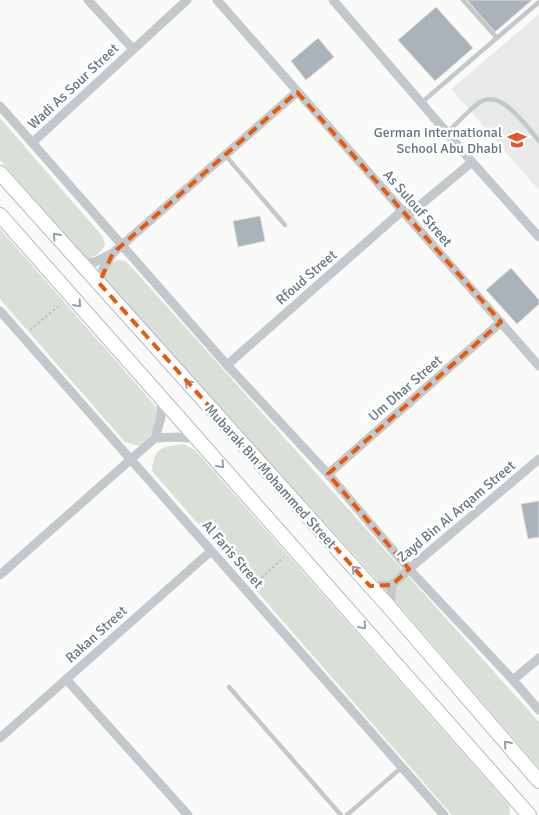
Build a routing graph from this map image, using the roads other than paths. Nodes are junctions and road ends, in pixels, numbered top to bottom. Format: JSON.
{"nodes":[{"id":1,"x":88,"y":0,"type":"edge"},
{"id":2,"x":187,"y":0,"type":"edge"},
{"id":3,"x":217,"y":0,"type":"edge"},
{"id":4,"x":333,"y":0,"type":"edge"},
{"id":5,"x":463,"y":0,"type":"edge"},
{"id":6,"x":539,"y":2,"type":"edge"},
{"id":7,"x":497,"y":38,"type":"junction"},
{"id":8,"x":133,"y":49,"type":"junction"},
{"id":9,"x":297,"y":92,"type":"junction"},
{"id":10,"x":421,"y":103,"type":"junction"},
{"id":11,"x":0,"y":106,"type":"edge"},
{"id":12,"x":447,"y":132,"type":"junction"},
{"id":13,"x":539,"y":141,"type":"edge"},
{"id":14,"x":33,"y":142,"type":"junction"},
{"id":15,"x":226,"y":155,"type":"junction"},
{"id":16,"x":472,"y":162,"type":"junction"},
{"id":17,"x":0,"y":173,"type":"edge"},
{"id":18,"x":405,"y":213,"type":"junction"},
{"id":19,"x":0,"y":215,"type":"edge"},
{"id":20,"x":285,"y":225,"type":"dead end"},
{"id":21,"x":539,"y":237,"type":"edge"},
{"id":22,"x":123,"y":245,"type":"junction"},
{"id":23,"x":113,"y":253,"type":"junction"},
{"id":24,"x":80,"y":262,"type":"junction"},
{"id":25,"x":99,"y":283,"type":"junction"},
{"id":26,"x":0,"y":311,"type":"edge"},
{"id":27,"x":501,"y":322,"type":"junction"},
{"id":28,"x":227,"y":364,"type":"junction"},
{"id":29,"x":539,"y":366,"type":"edge"},
{"id":30,"x":161,"y":398,"type":"junction"},
{"id":31,"x":155,"y":438,"type":"junction"},
{"id":32,"x":198,"y":439,"type":"junction"},
{"id":33,"x":132,"y":459,"type":"junction"},
{"id":34,"x":539,"y":459,"type":"edge"},
{"id":35,"x":328,"y":474,"type":"junction"},
{"id":36,"x":211,"y":551,"type":"junction"},
{"id":37,"x":409,"y":569,"type":"junction"},
{"id":38,"x":0,"y":575,"type":"edge"},
{"id":39,"x":392,"y":585,"type":"junction"},
{"id":40,"x":370,"y":586,"type":"junction"},
{"id":41,"x":390,"y":608,"type":"junction"},
{"id":42,"x":539,"y":658,"type":"edge"},
{"id":43,"x":66,"y":679,"type":"junction"},
{"id":44,"x":513,"y":680,"type":"junction"},
{"id":45,"x":229,"y":687,"type":"dead end"},
{"id":46,"x":539,"y":710,"type":"edge"},
{"id":47,"x":0,"y":738,"type":"edge"},
{"id":48,"x":402,"y":767,"type":"junction"},
{"id":49,"x":539,"y":782,"type":"edge"},
{"id":50,"x":514,"y":798,"type":"junction"},
{"id":51,"x":188,"y":815,"type":"edge"},
{"id":52,"x":341,"y":815,"type":"edge"},
{"id":53,"x":346,"y":815,"type":"edge"},
{"id":54,"x":444,"y":815,"type":"edge"},
{"id":55,"x":514,"y":815,"type":"edge"},
{"id":56,"x":529,"y":815,"type":"edge"}],
"edges":[{"from":1,"to":8,"type":"street","name":"Wadi As Sour Street"},
{"from":2,"to":8,"type":"street","name":"Wadi As Sour Street"},
{"from":3,"to":9,"type":"street","name":"As Sulouf Street"},
{"from":4,"to":10,"type":"street"},
{"from":5,"to":7,"type":"lane"},
{"from":6,"to":7,"type":"lane"},
{"from":7,"to":10,"type":"lane"},
{"from":8,"to":14,"type":"street","name":"Wadi As Sour Street"},
{"from":9,"to":15,"type":"street"},
{"from":9,"to":18,"type":"street","name":"As Sulouf Street"},
{"from":10,"to":12,"type":"street"},
{"from":11,"to":14,"type":"street"},
{"from":12,"to":13,"type":"lane"},
{"from":12,"to":16,"type":"street"},
{"from":14,"to":22,"type":"street"},
{"from":15,"to":20,"type":"lane"},
{"from":15,"to":22,"type":"street"},
{"from":16,"to":18,"type":"street","name":"Rfoud Street"},
{"from":16,"to":21,"type":"street"},
{"from":24,"to":17,"type":"main road","name":"Mubarak Bin Mohammed Street","one_way":true},
{"from":18,"to":27,"type":"street","name":"As Sulouf Street"},
{"from":18,"to":28,"type":"street","name":"Rfoud Street"},
{"from":19,"to":30,"type":"main road","one_way":true},
{"from":22,"to":23,"type":"street"},
{"from":22,"to":28,"type":"street"},
{"from":23,"to":24,"type":"street"},
{"from":23,"to":25,"type":"street"},
{"from":24,"to":25,"type":"main road","name":"Mubarak Bin Mohammed Street"},
{"from":40,"to":25,"type":"main road","name":"Mubarak Bin Mohammed Street","one_way":true},
{"from":26,"to":33,"type":"street","name":"Al Faris Street"},
{"from":27,"to":29,"type":"street","name":"As Sulouf Street"},
{"from":27,"to":35,"type":"street","name":"Um Dhar Street"},
{"from":28,"to":35,"type":"street"},
{"from":30,"to":31,"type":"street"},
{"from":30,"to":32,"type":"main road"},
{"from":31,"to":32,"type":"street"},
{"from":31,"to":33,"type":"street"},
{"from":32,"to":50,"type":"main road","one_way":true},
{"from":33,"to":36,"type":"street","name":"Al Faris Street"},
{"from":33,"to":38,"type":"street"},
{"from":34,"to":37,"type":"street","name":"Zayd Bin Al Arqam Street"},
{"from":35,"to":37,"type":"street"},
{"from":36,"to":43,"type":"street","name":"Rakan Street"},
{"from":36,"to":48,"type":"street","name":"Al Faris Street"},
{"from":37,"to":39,"type":"street","name":"Zayd Bin Al Arqam Street"},
{"from":37,"to":44,"type":"street"},
{"from":39,"to":40,"type":"street"},
{"from":39,"to":41,"type":"street"},
{"from":40,"to":41,"type":"main road","name":"Mubarak Bin Mohammed Street"},
{"from":49,"to":41,"type":"main road","name":"Mubarak Bin Mohammed Street","one_way":true},
{"from":42,"to":44,"type":"street"},
{"from":43,"to":47,"type":"street","name":"Rakan Street"},
{"from":43,"to":51,"type":"street"},
{"from":44,"to":46,"type":"street"},
{"from":45,"to":52,"type":"lane"},
{"from":48,"to":53,"type":"lane"},
{"from":48,"to":54,"type":"street","name":"Al Faris Street"},
{"from":50,"to":55,"type":"main road"},
{"from":50,"to":56,"type":"main road"}]}
